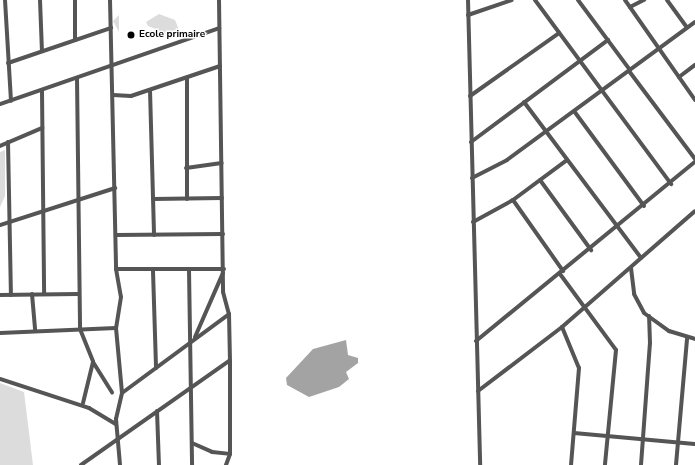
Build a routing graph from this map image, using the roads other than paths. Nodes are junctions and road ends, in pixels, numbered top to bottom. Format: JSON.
{"nodes":[{"id":1,"x":5,"y":0,"type":"edge"},
{"id":2,"x":40,"y":0,"type":"edge"},
{"id":3,"x":75,"y":0,"type":"edge"},
{"id":4,"x":110,"y":0,"type":"edge"},
{"id":5,"x":219,"y":0,"type":"edge"},
{"id":6,"x":468,"y":0,"type":"edge"},
{"id":7,"x":512,"y":0,"type":"edge"},
{"id":8,"x":535,"y":0,"type":"edge"},
{"id":9,"x":578,"y":0,"type":"edge"},
{"id":10,"x":624,"y":0,"type":"edge"},
{"id":11,"x":644,"y":0,"type":"edge"},
{"id":12,"x":667,"y":0,"type":"edge"},
{"id":13,"x":630,"y":7,"type":"junction"},
{"id":14,"x":468,"y":15,"type":"junction"},
{"id":15,"x":695,"y":22,"type":"edge"},
{"id":16,"x":111,"y":28,"type":"junction"},
{"id":17,"x":219,"y":28,"type":"junction"},
{"id":18,"x":687,"y":28,"type":"junction"},
{"id":19,"x":559,"y":33,"type":"junction"},
{"id":20,"x":75,"y":40,"type":"junction"},
{"id":21,"x":608,"y":40,"type":"junction"},
{"id":22,"x":660,"y":48,"type":"junction"},
{"id":23,"x":42,"y":51,"type":"junction"},
{"id":24,"x":580,"y":60,"type":"junction"},
{"id":25,"x":8,"y":62,"type":"junction"},
{"id":26,"x":220,"y":66,"type":"junction"},
{"id":27,"x":695,"y":66,"type":"edge"},
{"id":28,"x":112,"y":67,"type":"junction"},
{"id":29,"x":630,"y":70,"type":"junction"},
{"id":30,"x":679,"y":77,"type":"junction"},
{"id":31,"x":78,"y":78,"type":"junction"},
{"id":32,"x":187,"y":78,"type":"junction"},
{"id":33,"x":150,"y":90,"type":"junction"},
{"id":34,"x":604,"y":90,"type":"junction"},
{"id":35,"x":42,"y":91,"type":"junction"},
{"id":36,"x":113,"y":94,"type":"junction"},
{"id":37,"x":470,"y":96,"type":"junction"},
{"id":38,"x":695,"y":100,"type":"edge"},
{"id":39,"x":11,"y":101,"type":"junction"},
{"id":40,"x":524,"y":102,"type":"junction"},
{"id":41,"x":0,"y":104,"type":"edge"},
{"id":42,"x":574,"y":111,"type":"junction"},
{"id":43,"x":42,"y":128,"type":"junction"},
{"id":44,"x":546,"y":131,"type":"junction"},
{"id":45,"x":8,"y":142,"type":"junction"},
{"id":46,"x":471,"y":142,"type":"junction"},
{"id":47,"x":0,"y":146,"type":"edge"},
{"id":48,"x":567,"y":160,"type":"junction"},
{"id":49,"x":695,"y":161,"type":"edge"},
{"id":50,"x":222,"y":163,"type":"junction"},
{"id":51,"x":186,"y":168,"type":"junction"},
{"id":52,"x":472,"y":178,"type":"junction"},
{"id":53,"x":540,"y":180,"type":"junction"},
{"id":54,"x":671,"y":184,"type":"junction"},
{"id":55,"x":115,"y":188,"type":"junction"},
{"id":56,"x":222,"y":198,"type":"junction"},
{"id":57,"x":153,"y":199,"type":"junction"},
{"id":58,"x":187,"y":199,"type":"junction"},
{"id":59,"x":513,"y":200,"type":"junction"},
{"id":60,"x":79,"y":201,"type":"junction"},
{"id":61,"x":644,"y":206,"type":"junction"},
{"id":62,"x":695,"y":211,"type":"edge"},
{"id":63,"x":45,"y":212,"type":"junction"},
{"id":64,"x":9,"y":222,"type":"junction"},
{"id":65,"x":474,"y":222,"type":"junction"},
{"id":66,"x":0,"y":225,"type":"edge"},
{"id":67,"x":617,"y":228,"type":"junction"},
{"id":68,"x":223,"y":234,"type":"junction"},
{"id":69,"x":116,"y":235,"type":"junction"},
{"id":70,"x":154,"y":235,"type":"junction"},
{"id":71,"x":590,"y":250,"type":"junction"},
{"id":72,"x":641,"y":258,"type":"junction"},
{"id":73,"x":631,"y":268,"type":"junction"},
{"id":74,"x":116,"y":269,"type":"junction"},
{"id":75,"x":189,"y":270,"type":"junction"},
{"id":76,"x":224,"y":270,"type":"junction"},
{"id":77,"x":153,"y":271,"type":"junction"},
{"id":78,"x":562,"y":272,"type":"junction"},
{"id":79,"x":32,"y":294,"type":"junction"},
{"id":80,"x":44,"y":294,"type":"junction"},
{"id":81,"x":78,"y":294,"type":"junction"},
{"id":82,"x":0,"y":295,"type":"edge"},
{"id":83,"x":11,"y":295,"type":"junction"},
{"id":84,"x":586,"y":307,"type":"junction"},
{"id":85,"x":229,"y":314,"type":"junction"},
{"id":86,"x":648,"y":316,"type":"junction"},
{"id":87,"x":562,"y":327,"type":"junction"},
{"id":88,"x":116,"y":328,"type":"junction"},
{"id":89,"x":80,"y":329,"type":"junction"},
{"id":90,"x":35,"y":331,"type":"junction"},
{"id":91,"x":0,"y":333,"type":"edge"},
{"id":92,"x":195,"y":337,"type":"junction"},
{"id":93,"x":687,"y":338,"type":"junction"},
{"id":94,"x":695,"y":339,"type":"edge"},
{"id":95,"x":476,"y":341,"type":"junction"},
{"id":96,"x":190,"y":344,"type":"junction"},
{"id":97,"x":230,"y":361,"type":"junction"},
{"id":98,"x":93,"y":362,"type":"junction"},
{"id":99,"x":156,"y":368,"type":"junction"},
{"id":100,"x":219,"y":369,"type":"junction"},
{"id":101,"x":228,"y":370,"type":"junction"},
{"id":102,"x":0,"y":379,"type":"edge"},
{"id":103,"x":191,"y":388,"type":"junction"},
{"id":104,"x":478,"y":391,"type":"junction"},
{"id":105,"x":112,"y":392,"type":"dead end"},
{"id":106,"x":122,"y":393,"type":"junction"},
{"id":107,"x":83,"y":403,"type":"dead end"},
{"id":108,"x":157,"y":411,"type":"junction"},
{"id":109,"x":116,"y":424,"type":"junction"},
{"id":110,"x":574,"y":433,"type":"junction"},
{"id":111,"x":608,"y":436,"type":"junction"},
{"id":112,"x":120,"y":438,"type":"junction"},
{"id":113,"x":644,"y":439,"type":"junction"},
{"id":114,"x":192,"y":443,"type":"junction"},
{"id":115,"x":677,"y":443,"type":"junction"},
{"id":116,"x":695,"y":444,"type":"edge"},
{"id":117,"x":230,"y":454,"type":"junction"},
{"id":118,"x":81,"y":465,"type":"edge"},
{"id":119,"x":120,"y":465,"type":"edge"},
{"id":120,"x":159,"y":465,"type":"edge"},
{"id":121,"x":192,"y":465,"type":"edge"},
{"id":122,"x":226,"y":465,"type":"edge"},
{"id":123,"x":480,"y":465,"type":"edge"},
{"id":124,"x":571,"y":465,"type":"edge"},
{"id":125,"x":605,"y":465,"type":"edge"},
{"id":126,"x":641,"y":465,"type":"edge"},
{"id":127,"x":676,"y":465,"type":"edge"}],
"edges":[{"from":1,"to":25,"type":"street"},
{"from":2,"to":23,"type":"street"},
{"from":3,"to":20,"type":"street"},
{"from":4,"to":16,"type":"street"},
{"from":5,"to":17,"type":"street"},
{"from":6,"to":14,"type":"street"},
{"from":7,"to":14,"type":"street"},
{"from":8,"to":19,"type":"street"},
{"from":9,"to":21,"type":"street"},
{"from":10,"to":13,"type":"street"},
{"from":11,"to":13,"type":"street"},
{"from":12,"to":18,"type":"street"},
{"from":13,"to":22,"type":"street"},
{"from":14,"to":37,"type":"street"},
{"from":15,"to":18,"type":"street"},
{"from":16,"to":20,"type":"street"},
{"from":16,"to":28,"type":"street"},
{"from":17,"to":26,"type":"street"},
{"from":17,"to":28,"type":"street"},
{"from":18,"to":22,"type":"street"},
{"from":19,"to":24,"type":"street"},
{"from":19,"to":37,"type":"street"},
{"from":20,"to":23,"type":"street"},
{"from":21,"to":24,"type":"street"},
{"from":21,"to":29,"type":"street"},
{"from":22,"to":29,"type":"street"},
{"from":22,"to":30,"type":"street"},
{"from":23,"to":25,"type":"street"},
{"from":24,"to":34,"type":"street"},
{"from":24,"to":40,"type":"street"},
{"from":25,"to":39,"type":"street"},
{"from":26,"to":32,"type":"street"},
{"from":26,"to":50,"type":"street"},
{"from":27,"to":30,"type":"street"},
{"from":28,"to":31,"type":"street"},
{"from":28,"to":36,"type":"street"},
{"from":29,"to":34,"type":"street"},
{"from":29,"to":49,"type":"street"},
{"from":30,"to":38,"type":"street"},
{"from":31,"to":35,"type":"street"},
{"from":31,"to":60,"type":"street"},
{"from":32,"to":33,"type":"street"},
{"from":32,"to":51,"type":"street"},
{"from":33,"to":36,"type":"street"},
{"from":33,"to":57,"type":"street"},
{"from":34,"to":42,"type":"street"},
{"from":34,"to":54,"type":"street"},
{"from":35,"to":39,"type":"street"},
{"from":35,"to":43,"type":"street"},
{"from":36,"to":55,"type":"street"},
{"from":37,"to":46,"type":"street"},
{"from":39,"to":41,"type":"street"},
{"from":40,"to":44,"type":"street"},
{"from":40,"to":46,"type":"street"},
{"from":42,"to":44,"type":"street"},
{"from":42,"to":61,"type":"street"},
{"from":43,"to":45,"type":"street"},
{"from":43,"to":63,"type":"street"},
{"from":44,"to":48,"type":"street"},
{"from":44,"to":52,"type":"street"},
{"from":45,"to":47,"type":"street"},
{"from":45,"to":64,"type":"street"},
{"from":46,"to":52,"type":"street"},
{"from":48,"to":53,"type":"street"},
{"from":48,"to":67,"type":"street"},
{"from":49,"to":54,"type":"street"},
{"from":50,"to":51,"type":"street"},
{"from":50,"to":56,"type":"street"},
{"from":51,"to":58,"type":"street"},
{"from":52,"to":65,"type":"street"},
{"from":53,"to":59,"type":"street"},
{"from":53,"to":71,"type":"street"},
{"from":54,"to":61,"type":"street"},
{"from":55,"to":60,"type":"street"},
{"from":55,"to":69,"type":"street"},
{"from":56,"to":58,"type":"street"},
{"from":56,"to":68,"type":"street"},
{"from":57,"to":58,"type":"street"},
{"from":57,"to":70,"type":"street"},
{"from":59,"to":65,"type":"street"},
{"from":59,"to":78,"type":"street"},
{"from":60,"to":63,"type":"street"},
{"from":60,"to":81,"type":"street"},
{"from":61,"to":67,"type":"street"},
{"from":62,"to":72,"type":"street"},
{"from":63,"to":64,"type":"street"},
{"from":63,"to":80,"type":"street"},
{"from":64,"to":66,"type":"street"},
{"from":64,"to":83,"type":"street"},
{"from":65,"to":95,"type":"street"},
{"from":67,"to":71,"type":"street"},
{"from":67,"to":72,"type":"street"},
{"from":68,"to":70,"type":"street"},
{"from":68,"to":76,"type":"street"},
{"from":69,"to":70,"type":"street"},
{"from":69,"to":74,"type":"street"},
{"from":71,"to":78,"type":"street"},
{"from":72,"to":73,"type":"street"},
{"from":73,"to":84,"type":"street"},
{"from":73,"to":86,"type":"street"},
{"from":74,"to":77,"type":"street"},
{"from":74,"to":88,"type":"street"},
{"from":75,"to":76,"type":"street"},
{"from":75,"to":77,"type":"street"},
{"from":75,"to":96,"type":"street"},
{"from":76,"to":85,"type":"street"},
{"from":76,"to":92,"type":"street"},
{"from":77,"to":99,"type":"street"},
{"from":78,"to":84,"type":"street"},
{"from":78,"to":95,"type":"street"},
{"from":79,"to":80,"type":"street"},
{"from":79,"to":83,"type":"street"},
{"from":79,"to":90,"type":"street"},
{"from":80,"to":81,"type":"street"},
{"from":81,"to":89,"type":"street"},
{"from":82,"to":83,"type":"street"},
{"from":84,"to":87,"type":"street"},
{"from":84,"to":111,"type":"street"},
{"from":85,"to":92,"type":"street"},
{"from":85,"to":97,"type":"street"},
{"from":86,"to":93,"type":"street"},
{"from":86,"to":113,"type":"street"},
{"from":87,"to":104,"type":"street"},
{"from":87,"to":110,"type":"street"},
{"from":88,"to":89,"type":"street"},
{"from":88,"to":106,"type":"street"},
{"from":89,"to":90,"type":"street"},
{"from":89,"to":98,"type":"street"},
{"from":90,"to":91,"type":"street"},
{"from":92,"to":96,"type":"street"},
{"from":93,"to":94,"type":"street"},
{"from":93,"to":115,"type":"street"},
{"from":95,"to":104,"type":"street"},
{"from":96,"to":99,"type":"street"},
{"from":96,"to":103,"type":"street"},
{"from":97,"to":100,"type":"street"},
{"from":97,"to":101,"type":"street"},
{"from":98,"to":105,"type":"street"},
{"from":98,"to":107,"type":"street"},
{"from":99,"to":106,"type":"street"},
{"from":100,"to":101,"type":"street"},
{"from":100,"to":103,"type":"street"},
{"from":101,"to":117,"type":"street"},
{"from":102,"to":109,"type":"street"},
{"from":103,"to":108,"type":"street"},
{"from":103,"to":114,"type":"street"},
{"from":104,"to":123,"type":"street"},
{"from":106,"to":109,"type":"street"},
{"from":108,"to":112,"type":"street"},
{"from":108,"to":120,"type":"street"},
{"from":109,"to":112,"type":"street"},
{"from":110,"to":111,"type":"street"},
{"from":110,"to":124,"type":"street"},
{"from":111,"to":113,"type":"street"},
{"from":111,"to":125,"type":"street"},
{"from":112,"to":118,"type":"street"},
{"from":112,"to":119,"type":"street"},
{"from":113,"to":115,"type":"street"},
{"from":113,"to":126,"type":"street"},
{"from":114,"to":117,"type":"street"},
{"from":114,"to":121,"type":"street"},
{"from":115,"to":116,"type":"street"},
{"from":115,"to":127,"type":"street"},
{"from":117,"to":122,"type":"street"}]}
